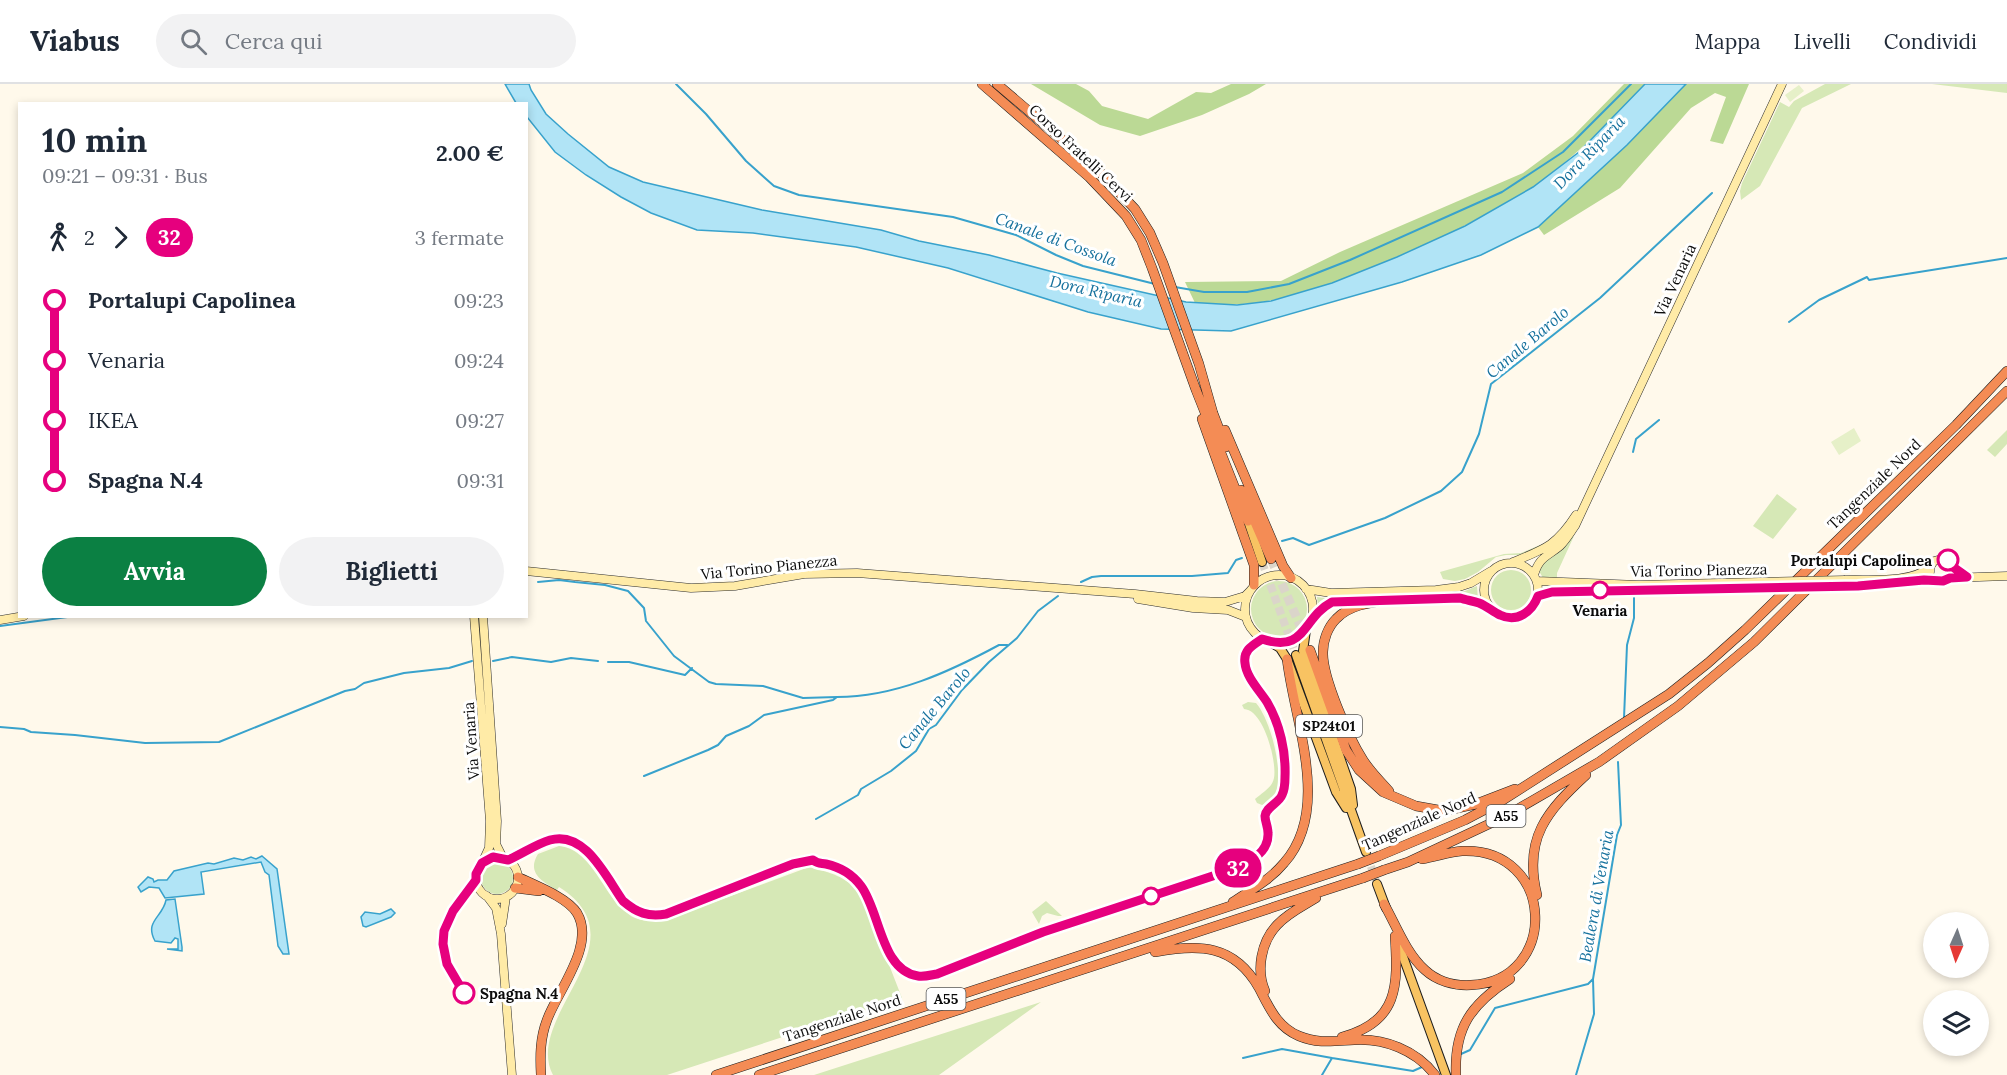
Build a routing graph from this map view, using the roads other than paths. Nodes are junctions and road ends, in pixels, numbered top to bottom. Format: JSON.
{"nodes":[{"id":1,"x":982,"y":84,"type":"edge"},
{"id":2,"x":997,"y":84,"type":"edge"},
{"id":3,"x":1782,"y":84,"type":"edge"},
{"id":4,"x":2007,"y":371,"type":"edge"},
{"id":5,"x":1207,"y":389,"type":"junction"},
{"id":6,"x":1196,"y":390,"type":"junction"},
{"id":7,"x":2007,"y":391,"type":"edge"},
{"id":8,"x":1239,"y":486,"type":"junction"},
{"id":9,"x":1592,"y":488,"type":"junction"},
{"id":10,"x":1248,"y":522,"type":"junction"},
{"id":11,"x":1267,"y":561,"type":"joint"},
{"id":12,"x":1512,"y":562,"type":"junction"},
{"id":13,"x":1930,"y":567,"type":"junction"},
{"id":14,"x":1953,"y":567,"type":"junction"},
{"id":15,"x":528,"y":571,"type":"edge"},
{"id":16,"x":1491,"y":571,"type":"junction"},
{"id":17,"x":542,"y":574,"type":"junction"},
{"id":18,"x":2007,"y":576,"type":"edge"},
{"id":19,"x":528,"y":577,"type":"edge"},
{"id":20,"x":1967,"y":577,"type":"junction"},
{"id":21,"x":1292,"y":578,"type":"junction"},
{"id":22,"x":1536,"y":578,"type":"junction"},
{"id":23,"x":1950,"y":578,"type":"junction"},
{"id":24,"x":1936,"y":580,"type":"junction"},
{"id":25,"x":1842,"y":583,"type":"junction"},
{"id":26,"x":1760,"y":585,"type":"junction"},
{"id":27,"x":1252,"y":588,"type":"junction"},
{"id":28,"x":1306,"y":589,"type":"junction"},
{"id":29,"x":1106,"y":592,"type":"junction"},
{"id":30,"x":1538,"y":596,"type":"junction"},
{"id":31,"x":1396,"y":599,"type":"junction"},
{"id":32,"x":1491,"y":609,"type":"junction"},
{"id":33,"x":18,"y":617,"type":"edge"},
{"id":34,"x":1246,"y":617,"type":"junction"},
{"id":35,"x":474,"y":618,"type":"edge"},
{"id":36,"x":483,"y":618,"type":"edge"},
{"id":37,"x":1311,"y":619,"type":"junction"},
{"id":38,"x":0,"y":620,"type":"edge"},
{"id":39,"x":1306,"y":630,"type":"junction"},
{"id":40,"x":1270,"y":642,"type":"junction"},
{"id":41,"x":1310,"y":650,"type":"tunnel mouth"},
{"id":42,"x":1292,"y":657,"type":"junction"},
{"id":43,"x":1599,"y":762,"type":"junction"},
{"id":44,"x":1528,"y":785,"type":"junction"},
{"id":45,"x":1392,"y":796,"type":"junction"},
{"id":46,"x":1356,"y":824,"type":"junction"},
{"id":47,"x":1366,"y":852,"type":"tunnel mouth"},
{"id":48,"x":503,"y":858,"type":"junction"},
{"id":49,"x":1408,"y":862,"type":"junction"},
{"id":50,"x":482,"y":863,"type":"junction"},
{"id":51,"x":518,"y":877,"type":"junction"},
{"id":52,"x":1377,"y":884,"type":"tunnel mouth"},
{"id":53,"x":515,"y":888,"type":"junction"},
{"id":54,"x":1332,"y":889,"type":"junction"},
{"id":55,"x":550,"y":893,"type":"junction"},
{"id":56,"x":486,"y":896,"type":"junction"},
{"id":57,"x":506,"y":897,"type":"junction"},
{"id":58,"x":1384,"y":903,"type":"junction"},
{"id":59,"x":1223,"y":908,"type":"junction"},
{"id":60,"x":501,"y":934,"type":"junction"},
{"id":61,"x":1395,"y":936,"type":"junction"},
{"id":62,"x":1123,"y":958,"type":"junction"},
{"id":63,"x":540,"y":1060,"type":"junction"},
{"id":64,"x":512,"y":1075,"type":"edge"},
{"id":65,"x":540,"y":1075,"type":"edge"},
{"id":66,"x":545,"y":1075,"type":"edge"},
{"id":67,"x":716,"y":1075,"type":"edge"},
{"id":68,"x":759,"y":1075,"type":"edge"},
{"id":69,"x":1435,"y":1075,"type":"edge"},
{"id":70,"x":1446,"y":1075,"type":"edge"},
{"id":71,"x":1456,"y":1075,"type":"edge"}],
"edges":[{"from":1,"to":6,"type":"highway","name":"Corso Fratelli Cervi"},
{"from":2,"to":5,"type":"highway","name":"Corso Fratelli Cervi"},
{"from":3,"to":9,"type":"main road","name":"Via Venaria"},
{"from":4,"to":44,"type":"highway","name":"Tangenziale Nord","number":"A55"},
{"from":5,"to":8,"type":"highway"},
{"from":5,"to":21,"type":"highway"},
{"from":6,"to":10,"type":"highway"},
{"from":6,"to":27,"type":"highway"},
{"from":7,"to":43,"type":"highway","name":"Tangenziale Nord","number":"A55"},
{"from":8,"to":10,"type":"highway"},
{"from":8,"to":11,"type":"highway"},
{"from":9,"to":12,"type":"main road","name":"Via Venaria"},
{"from":9,"to":22,"type":"main road","name":"Via Venaria"},
{"from":10,"to":11,"type":"main road"},
{"from":12,"to":16,"type":"main road"},
{"from":12,"to":22,"type":"main road"},
{"from":13,"to":14,"type":"main road"},
{"from":13,"to":24,"type":"main road"},
{"from":13,"to":25,"type":"main road","name":"Via Torino Pianezza"},
{"from":14,"to":20,"type":"main road"},
{"from":14,"to":23,"type":"main road"},
{"from":15,"to":17,"type":"main road","name":"Via Torino Pianezza"},
{"from":16,"to":28,"type":"main road"},
{"from":16,"to":32,"type":"main road"},
{"from":17,"to":19,"type":"main road","name":"Via Torino Pianezza"},
{"from":17,"to":29,"type":"main road","name":"Via Torino Pianezza"},
{"from":18,"to":20,"type":"main road"},
{"from":20,"to":23,"type":"main road"},
{"from":21,"to":27,"type":"main road"},
{"from":21,"to":28,"type":"main road"},
{"from":22,"to":26,"type":"main road","name":"Via Torino Pianezza"},
{"from":22,"to":30,"type":"main road"},
{"from":23,"to":24,"type":"main road"},
{"from":24,"to":25,"type":"main road","name":"Via Torino Pianezza"},
{"from":25,"to":26,"type":"main road","name":"Via Torino Pianezza","bridge":true},
{"from":26,"to":30,"type":"main road","name":"Via Torino Pianezza"},
{"from":27,"to":29,"type":"main road","name":"Via Torino Pianezza"},
{"from":27,"to":34,"type":"main road"},
{"from":28,"to":37,"type":"main road"},
{"from":29,"to":34,"type":"main road","name":"Via Torino Pianezza"},
{"from":30,"to":32,"type":"main road"},
{"from":31,"to":32,"type":"main road"},
{"from":31,"to":37,"type":"main road"},
{"from":31,"to":45,"type":"highway"},
{"from":33,"to":38,"type":"main road"},
{"from":34,"to":40,"type":"main road"},
{"from":35,"to":50,"type":"main road","name":"Via Venaria"},
{"from":36,"to":48,"type":"main road","name":"Via Venaria"},
{"from":37,"to":39,"type":"main road"},
{"from":39,"to":40,"type":"main road"},
{"from":39,"to":46,"type":"main road","number":"SP24t01"},
{"from":40,"to":42,"type":"main road","number":"SP24t01"},
{"from":41,"to":45,"type":"highway"},
{"from":42,"to":46,"type":"main road","number":"SP24t01"},
{"from":42,"to":59,"type":"highway"},
{"from":43,"to":49,"type":"highway","name":"Tangenziale Nord","number":"A55"},
{"from":43,"to":71,"type":"highway"},
{"from":44,"to":45,"type":"highway"},
{"from":44,"to":59,"type":"highway","name":"Tangenziale Nord","number":"A55","bridge":true},
{"from":46,"to":47,"type":"main road","number":"SP24t01"},
{"from":48,"to":50,"type":"main road"},
{"from":48,"to":51,"type":"main road"},
{"from":49,"to":54,"type":"highway","name":"Tangenziale Nord","number":"A55","bridge":true},
{"from":49,"to":58,"type":"highway"},
{"from":50,"to":56,"type":"main road"},
{"from":51,"to":53,"type":"main road"},
{"from":51,"to":55,"type":"highway"},
{"from":52,"to":58,"type":"main road"},
{"from":53,"to":55,"type":"highway"},
{"from":53,"to":57,"type":"main road"},
{"from":54,"to":61,"type":"highway"},
{"from":54,"to":62,"type":"highway","name":"Tangenziale Nord","number":"A55"},
{"from":55,"to":63,"type":"highway"},
{"from":56,"to":57,"type":"main road"},
{"from":56,"to":60,"type":"main road"},
{"from":57,"to":60,"type":"main road"},
{"from":58,"to":61,"type":"main road"},
{"from":59,"to":67,"type":"highway","name":"Tangenziale Nord","number":"A55"},
{"from":60,"to":64,"type":"main road"},
{"from":61,"to":70,"type":"main road"},
{"from":62,"to":68,"type":"highway","name":"Tangenziale Nord","number":"A55"},
{"from":62,"to":69,"type":"highway"},
{"from":63,"to":65,"type":"highway"},
{"from":63,"to":66,"type":"highway"}]}
